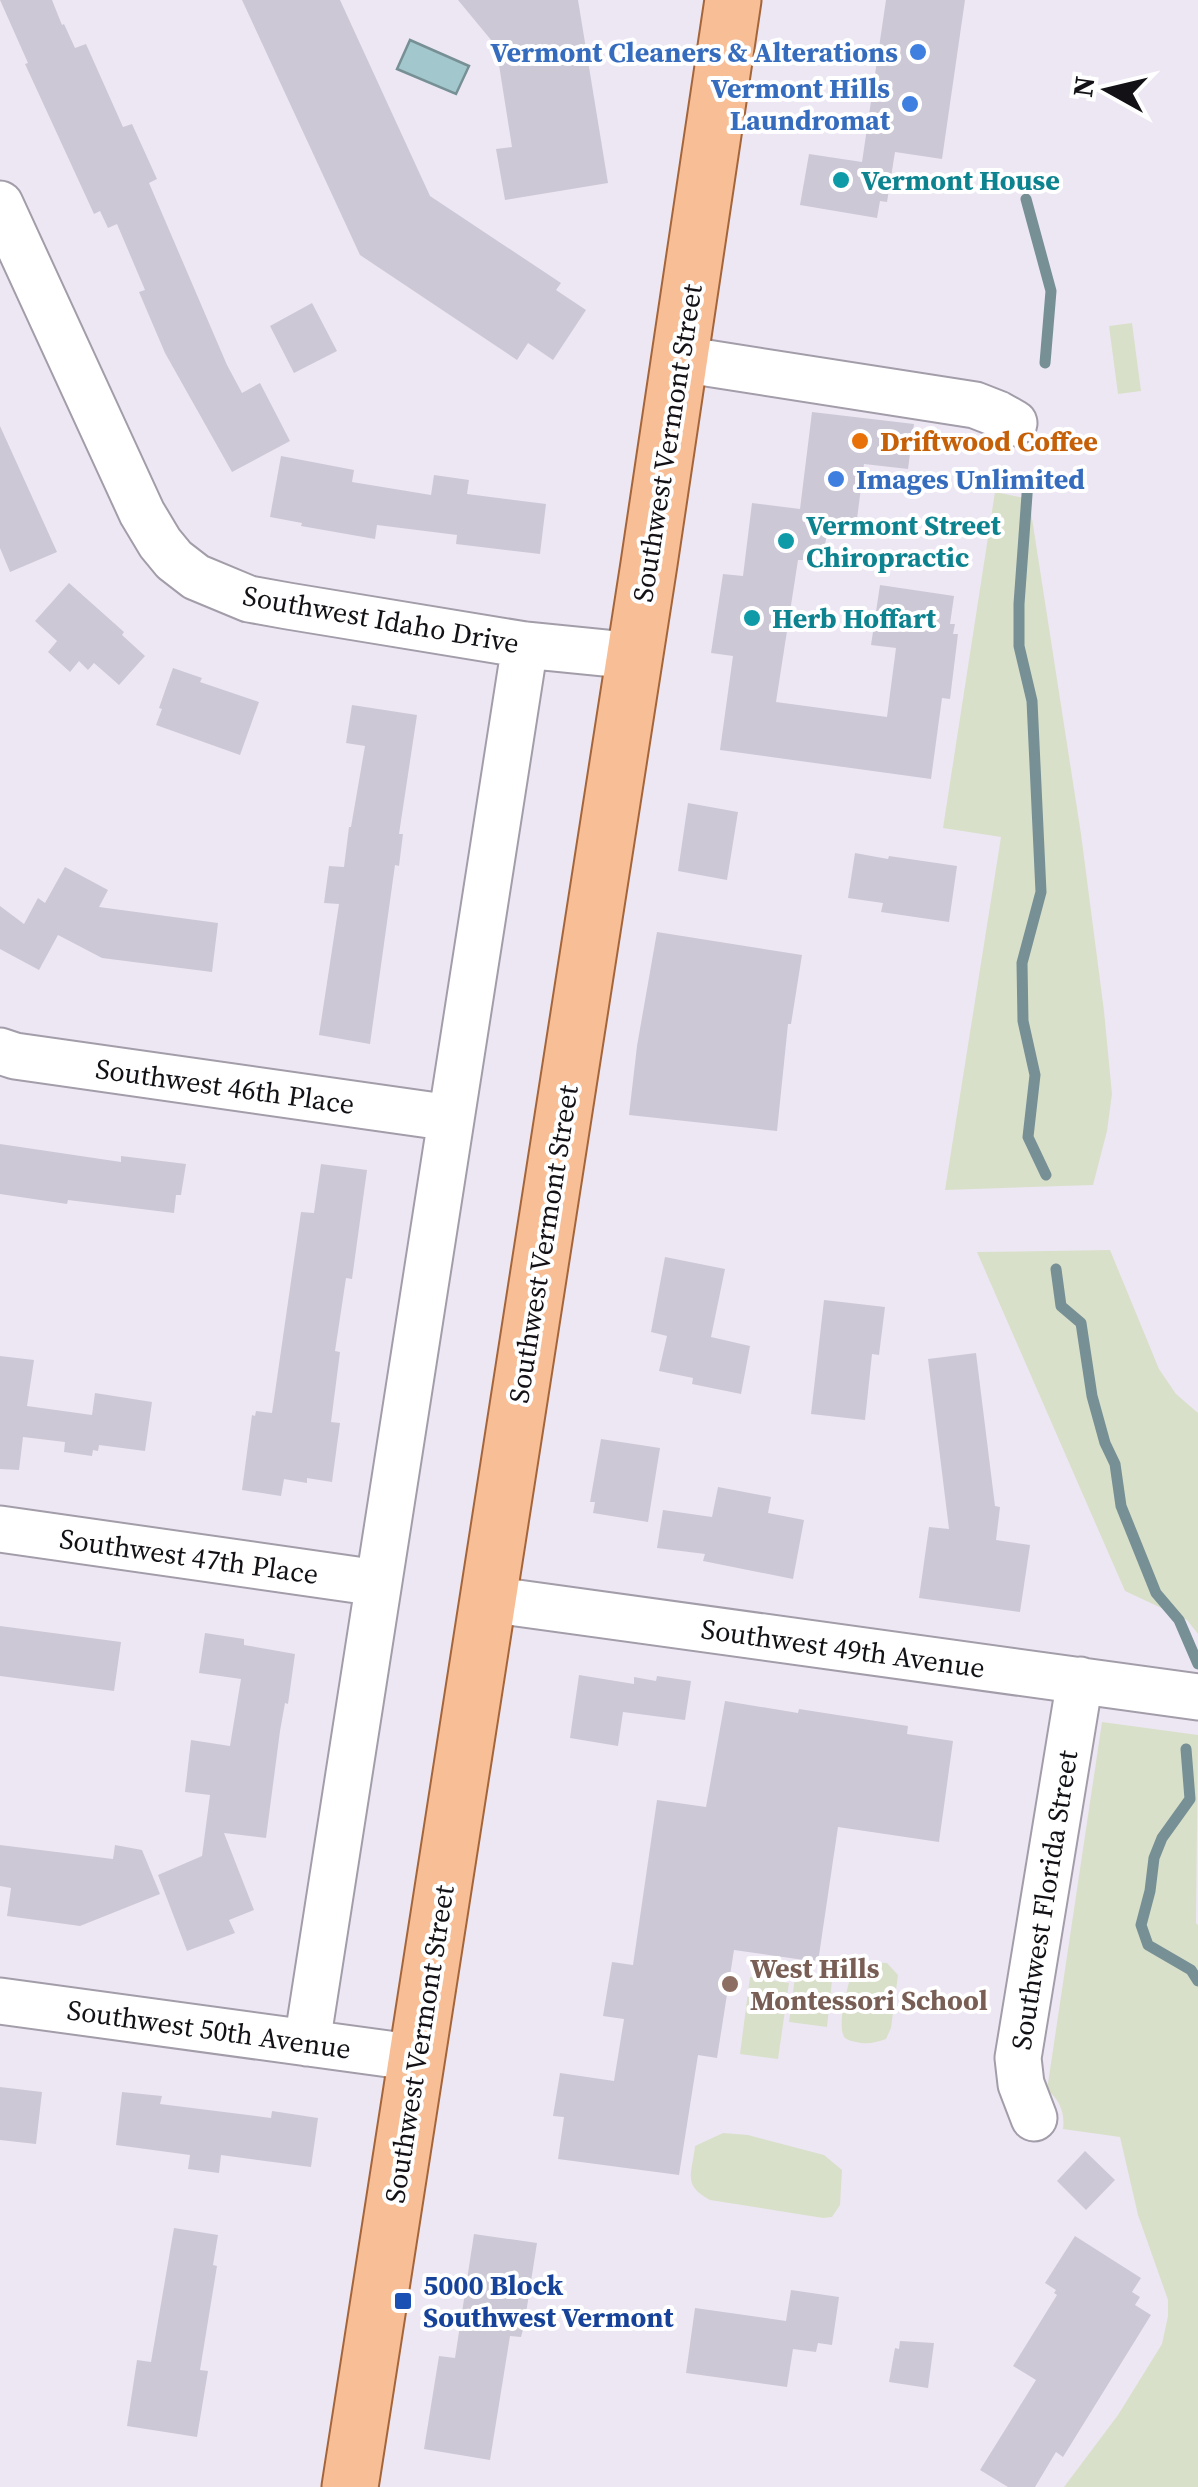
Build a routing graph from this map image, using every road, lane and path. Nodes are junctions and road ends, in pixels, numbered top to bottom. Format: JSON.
{"nodes":[{"id":1,"x":733,"y":0,"type":"edge"},
{"id":2,"x":0,"y":204,"type":"edge"},
{"id":3,"x":680,"y":359,"type":"junction"},
{"id":4,"x":1014,"y":422,"type":"dead end"},
{"id":5,"x":524,"y":644,"type":"junction"},
{"id":6,"x":635,"y":656,"type":"junction"},
{"id":7,"x":0,"y":1050,"type":"edge"},
{"id":8,"x":450,"y":1118,"type":"junction"},
{"id":9,"x":0,"y":1529,"type":"edge"},
{"id":10,"x":378,"y":1583,"type":"junction"},
{"id":11,"x":488,"y":1599,"type":"junction"},
{"id":12,"x":1080,"y":1680,"type":"junction"},
{"id":13,"x":1198,"y":1697,"type":"edge"},
{"id":14,"x":0,"y":2000,"type":"edge"},
{"id":15,"x":307,"y":2043,"type":"junction"},
{"id":16,"x":418,"y":2058,"type":"junction"},
{"id":17,"x":1034,"y":2118,"type":"dead end"},
{"id":18,"x":350,"y":2487,"type":"edge"}],
"edges":[{"from":1,"to":3,"type":"main road","name":"Southwest Vermont Street"},
{"from":2,"to":5,"type":"street","name":"Southwest Idaho Drive"},
{"from":3,"to":4,"type":"street"},
{"from":3,"to":6,"type":"main road","name":"Southwest Vermont Street"},
{"from":5,"to":6,"type":"street","name":"Southwest Idaho Drive"},
{"from":5,"to":8,"type":"street"},
{"from":6,"to":11,"type":"main road","name":"Southwest Vermont Street"},
{"from":7,"to":8,"type":"street","name":"Southwest 46th Place"},
{"from":8,"to":10,"type":"street"},
{"from":9,"to":10,"type":"street","name":"Southwest 47th Place"},
{"from":10,"to":15,"type":"street"},
{"from":11,"to":12,"type":"street","name":"Southwest 49th Avenue"},
{"from":11,"to":16,"type":"main road","name":"Southwest Vermont Street"},
{"from":12,"to":13,"type":"street","name":"Southwest 49th Avenue"},
{"from":12,"to":17,"type":"street","name":"Southwest Florida Street"},
{"from":14,"to":15,"type":"street","name":"Southwest 50th Avenue"},
{"from":15,"to":16,"type":"street","name":"Southwest 50th Avenue"},
{"from":16,"to":18,"type":"main road","name":"Southwest Vermont Street"}]}
